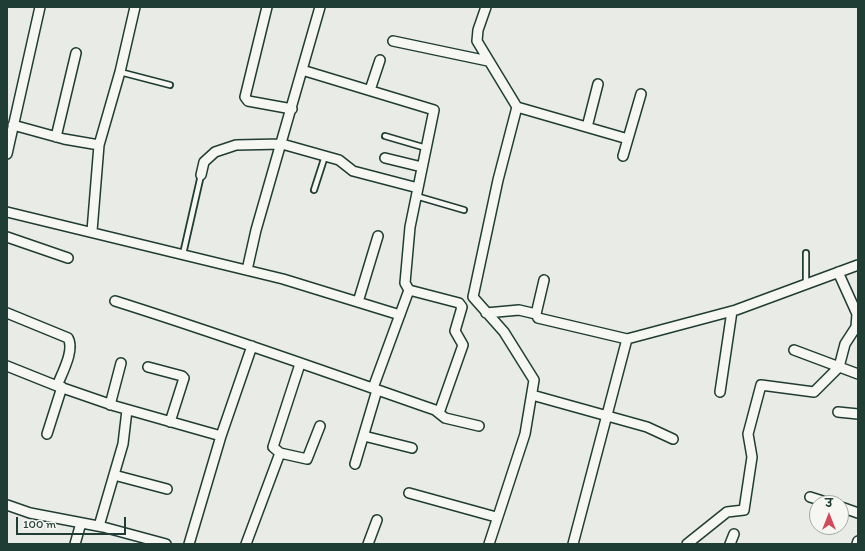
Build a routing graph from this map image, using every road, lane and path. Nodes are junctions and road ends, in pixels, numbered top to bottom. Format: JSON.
{"nodes":[{"id":1,"x":40,"y":7,"type":"edge"},
{"id":2,"x":135,"y":7,"type":"edge"},
{"id":3,"x":267,"y":7,"type":"edge"},
{"id":4,"x":318,"y":7,"type":"edge"},
{"id":5,"x":486,"y":7,"type":"edge"},
{"id":6,"x":394,"y":42,"type":"dead end"},
{"id":7,"x":76,"y":53,"type":"dead end"},
{"id":8,"x":380,"y":60,"type":"dead end"},
{"id":9,"x":488,"y":61,"type":"junction"},
{"id":10,"x":302,"y":70,"type":"junction"},
{"id":11,"x":120,"y":72,"type":"junction"},
{"id":12,"x":170,"y":84,"type":"dead end"},
{"id":13,"x":598,"y":84,"type":"dead end"},
{"id":14,"x":370,"y":90,"type":"junction"},
{"id":15,"x":642,"y":94,"type":"dead end"},
{"id":16,"x":517,"y":107,"type":"junction"},
{"id":17,"x":292,"y":109,"type":"junction"},
{"id":18,"x":11,"y":124,"type":"edge"},
{"id":19,"x":586,"y":127,"type":"junction"},
{"id":20,"x":385,"y":136,"type":"dead end"},
{"id":21,"x":56,"y":137,"type":"junction"},
{"id":22,"x":628,"y":139,"type":"junction"},
{"id":23,"x":282,"y":144,"type":"junction"},
{"id":24,"x":99,"y":145,"type":"junction"},
{"id":25,"x":426,"y":148,"type":"junction"},
{"id":26,"x":7,"y":152,"type":"edge"},
{"id":27,"x":325,"y":156,"type":"junction"},
{"id":28,"x":623,"y":156,"type":"dead end"},
{"id":29,"x":384,"y":158,"type":"dead end"},
{"id":30,"x":422,"y":167,"type":"junction"},
{"id":31,"x":201,"y":175,"type":"joint"},
{"id":32,"x":314,"y":190,"type":"dead end"},
{"id":33,"x":417,"y":192,"type":"junction"},
{"id":34,"x":464,"y":210,"type":"dead end"},
{"id":35,"x":7,"y":212,"type":"edge"},
{"id":36,"x":92,"y":231,"type":"junction"},
{"id":37,"x":378,"y":236,"type":"dead end"},
{"id":38,"x":7,"y":237,"type":"edge"},
{"id":39,"x":806,"y":253,"type":"dead end"},
{"id":40,"x":183,"y":254,"type":"junction"},
{"id":41,"x":68,"y":258,"type":"dead end"},
{"id":42,"x":858,"y":265,"type":"edge"},
{"id":43,"x":247,"y":270,"type":"junction"},
{"id":44,"x":838,"y":272,"type":"junction"},
{"id":45,"x":544,"y":280,"type":"dead end"},
{"id":46,"x":806,"y":284,"type":"junction"},
{"id":47,"x":409,"y":290,"type":"junction"},
{"id":48,"x":474,"y":298,"type":"junction"},
{"id":49,"x":115,"y":301,"type":"dead end"},
{"id":50,"x":358,"y":302,"type":"junction"},
{"id":51,"x":461,"y":304,"type":"junction"},
{"id":52,"x":732,"y":311,"type":"junction"},
{"id":53,"x":7,"y":313,"type":"edge"},
{"id":54,"x":486,"y":313,"type":"junction"},
{"id":55,"x":536,"y":314,"type":"junction"},
{"id":56,"x":400,"y":315,"type":"junction"},
{"id":57,"x":628,"y":339,"type":"junction"},
{"id":58,"x":252,"y":346,"type":"junction"},
{"id":59,"x":794,"y":350,"type":"dead end"},
{"id":60,"x":121,"y":363,"type":"dead end"},
{"id":61,"x":300,"y":364,"type":"junction"},
{"id":62,"x":7,"y":366,"type":"edge"},
{"id":63,"x":148,"y":367,"type":"dead end"},
{"id":64,"x":839,"y":367,"type":"junction"},
{"id":65,"x":858,"y":374,"type":"edge"},
{"id":66,"x":60,"y":387,"type":"junction"},
{"id":67,"x":375,"y":389,"type":"junction"},
{"id":68,"x":720,"y":392,"type":"dead end"},
{"id":69,"x":532,"y":395,"type":"junction"},
{"id":70,"x":110,"y":405,"type":"junction"},
{"id":71,"x":127,"y":410,"type":"junction"},
{"id":72,"x":838,"y":412,"type":"dead end"},
{"id":73,"x":439,"y":413,"type":"junction"},
{"id":74,"x":858,"y":414,"type":"edge"},
{"id":75,"x":607,"y":416,"type":"junction"},
{"id":76,"x":170,"y":422,"type":"junction"},
{"id":77,"x":320,"y":426,"type":"dead end"},
{"id":78,"x":479,"y":426,"type":"dead end"},
{"id":79,"x":46,"y":434,"type":"dead end"},
{"id":80,"x":221,"y":436,"type":"junction"},
{"id":81,"x":364,"y":436,"type":"junction"},
{"id":82,"x":673,"y":439,"type":"dead end"},
{"id":83,"x":412,"y":448,"type":"dead end"},
{"id":84,"x":280,"y":453,"type":"junction"},
{"id":85,"x":355,"y":464,"type":"dead end"},
{"id":86,"x":114,"y":475,"type":"junction"},
{"id":87,"x":167,"y":489,"type":"dead end"},
{"id":88,"x":409,"y":493,"type":"dead end"},
{"id":89,"x":7,"y":505,"type":"edge"},
{"id":90,"x":496,"y":517,"type":"junction"},
{"id":91,"x":376,"y":520,"type":"dead end"},
{"id":92,"x":81,"y":523,"type":"junction"},
{"id":93,"x":99,"y":526,"type":"junction"},
{"id":94,"x":734,"y":534,"type":"dead end"},
{"id":95,"x":858,"y":541,"type":"edge"},
{"id":96,"x":75,"y":544,"type":"edge"},
{"id":97,"x":166,"y":544,"type":"edge"},
{"id":98,"x":189,"y":544,"type":"edge"},
{"id":99,"x":246,"y":544,"type":"edge"},
{"id":100,"x":368,"y":544,"type":"edge"},
{"id":101,"x":488,"y":544,"type":"edge"},
{"id":102,"x":573,"y":544,"type":"edge"},
{"id":103,"x":687,"y":544,"type":"edge"},
{"id":104,"x":730,"y":544,"type":"edge"},
{"id":105,"x":857,"y":544,"type":"edge"}],
"edges":[{"from":1,"to":18,"type":"street"},
{"from":2,"to":11,"type":"street"},
{"from":3,"to":17,"type":"street"},
{"from":4,"to":10,"type":"street"},
{"from":5,"to":9,"type":"street"},
{"from":6,"to":9,"type":"street"},
{"from":7,"to":21,"type":"street"},
{"from":8,"to":14,"type":"street"},
{"from":9,"to":16,"type":"street"},
{"from":10,"to":14,"type":"street"},
{"from":10,"to":17,"type":"street"},
{"from":11,"to":12,"type":"lane"},
{"from":11,"to":24,"type":"street"},
{"from":13,"to":19,"type":"street"},
{"from":14,"to":25,"type":"street"},
{"from":15,"to":22,"type":"street"},
{"from":16,"to":19,"type":"street"},
{"from":16,"to":48,"type":"street"},
{"from":17,"to":23,"type":"street"},
{"from":18,"to":21,"type":"street"},
{"from":18,"to":26,"type":"street"},
{"from":19,"to":22,"type":"street"},
{"from":20,"to":25,"type":"lane"},
{"from":21,"to":24,"type":"street"},
{"from":22,"to":28,"type":"street"},
{"from":23,"to":27,"type":"street"},
{"from":23,"to":31,"type":"street"},
{"from":23,"to":43,"type":"street"},
{"from":24,"to":36,"type":"street"},
{"from":25,"to":30,"type":"street"},
{"from":27,"to":32,"type":"lane"},
{"from":27,"to":33,"type":"street"},
{"from":29,"to":30,"type":"street"},
{"from":30,"to":33,"type":"street"},
{"from":31,"to":40,"type":"lane"},
{"from":33,"to":34,"type":"lane"},
{"from":33,"to":47,"type":"street"},
{"from":35,"to":36,"type":"street"},
{"from":36,"to":40,"type":"street"},
{"from":37,"to":50,"type":"street"},
{"from":38,"to":41,"type":"street"},
{"from":39,"to":46,"type":"lane"},
{"from":40,"to":43,"type":"street"},
{"from":42,"to":44,"type":"street"},
{"from":43,"to":50,"type":"street"},
{"from":44,"to":46,"type":"street"},
{"from":44,"to":64,"type":"street"},
{"from":45,"to":55,"type":"street"},
{"from":46,"to":52,"type":"street"},
{"from":47,"to":51,"type":"street"},
{"from":47,"to":56,"type":"street"},
{"from":48,"to":51,"type":"street"},
{"from":48,"to":54,"type":"street"},
{"from":49,"to":58,"type":"street"},
{"from":50,"to":56,"type":"street"},
{"from":51,"to":73,"type":"street"},
{"from":52,"to":57,"type":"street"},
{"from":52,"to":68,"type":"street"},
{"from":53,"to":66,"type":"street"},
{"from":54,"to":55,"type":"street"},
{"from":54,"to":69,"type":"street"},
{"from":55,"to":57,"type":"street"},
{"from":56,"to":67,"type":"street"},
{"from":57,"to":75,"type":"street"},
{"from":58,"to":61,"type":"street"},
{"from":58,"to":80,"type":"street"},
{"from":59,"to":64,"type":"street"},
{"from":60,"to":70,"type":"street"},
{"from":61,"to":67,"type":"street"},
{"from":61,"to":84,"type":"street"},
{"from":62,"to":66,"type":"street"},
{"from":63,"to":76,"type":"street"},
{"from":64,"to":65,"type":"street"},
{"from":64,"to":103,"type":"street"},
{"from":66,"to":70,"type":"street"},
{"from":66,"to":79,"type":"street"},
{"from":67,"to":73,"type":"street"},
{"from":67,"to":81,"type":"street"},
{"from":69,"to":75,"type":"street"},
{"from":69,"to":90,"type":"street"},
{"from":70,"to":71,"type":"street"},
{"from":71,"to":76,"type":"street"},
{"from":71,"to":86,"type":"street"},
{"from":72,"to":74,"type":"street"},
{"from":73,"to":78,"type":"street"},
{"from":75,"to":82,"type":"street"},
{"from":75,"to":102,"type":"street"},
{"from":76,"to":80,"type":"street"},
{"from":77,"to":84,"type":"street"},
{"from":80,"to":98,"type":"street"},
{"from":81,"to":83,"type":"street"},
{"from":81,"to":85,"type":"street"},
{"from":84,"to":99,"type":"street"},
{"from":86,"to":87,"type":"street"},
{"from":86,"to":93,"type":"street"},
{"from":88,"to":90,"type":"street"},
{"from":89,"to":92,"type":"street"},
{"from":90,"to":101,"type":"street"},
{"from":91,"to":100,"type":"street"},
{"from":92,"to":93,"type":"street"},
{"from":92,"to":96,"type":"street"},
{"from":93,"to":97,"type":"street"},
{"from":94,"to":104,"type":"street"},
{"from":95,"to":105,"type":"street"}]}
